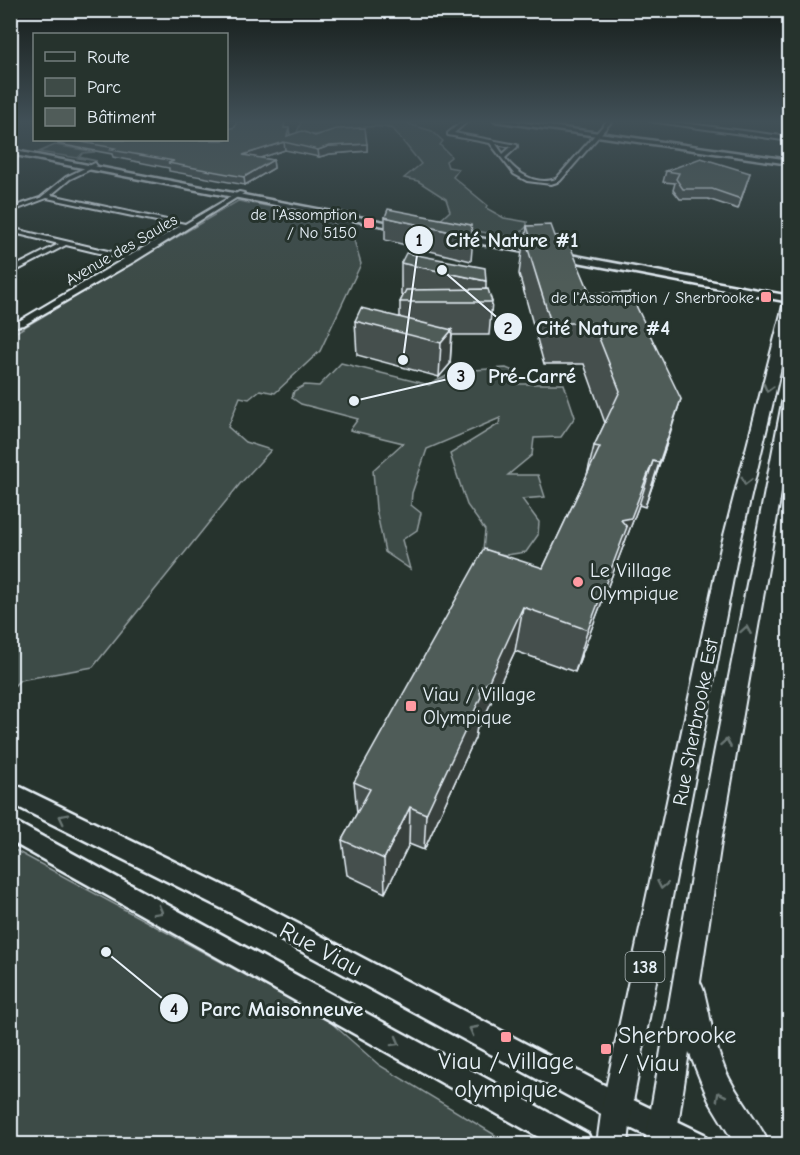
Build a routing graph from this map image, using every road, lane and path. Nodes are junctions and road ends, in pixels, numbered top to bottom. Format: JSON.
{"nodes":[{"id":1,"x":74,"y":175,"type":"edge"},
{"id":2,"x":139,"y":175,"type":"edge"},
{"id":3,"x":517,"y":175,"type":"edge"},
{"id":4,"x":563,"y":175,"type":"edge"},
{"id":5,"x":238,"y":194,"type":"junction"},
{"id":6,"x":47,"y":196,"type":"junction"},
{"id":7,"x":10,"y":210,"type":"edge"},
{"id":8,"x":187,"y":226,"type":"junction"},
{"id":9,"x":415,"y":227,"type":"edge"},
{"id":10,"x":10,"y":230,"type":"edge"},
{"id":11,"x":64,"y":243,"type":"junction"},
{"id":12,"x":132,"y":259,"type":"junction"},
{"id":13,"x":10,"y":272,"type":"edge"},
{"id":14,"x":789,"y":293,"type":"edge"},
{"id":15,"x":789,"y":300,"type":"edge"},
{"id":16,"x":12,"y":325,"type":"edge"},
{"id":17,"x":789,"y":398,"type":"edge"},
{"id":18,"x":704,"y":677,"type":"junction"},
{"id":19,"x":736,"y":688,"type":"junction"},
{"id":20,"x":10,"y":792,"type":"edge"},
{"id":21,"x":10,"y":829,"type":"edge"},
{"id":22,"x":689,"y":975,"type":"junction"},
{"id":23,"x":617,"y":1107,"type":"junction"},
{"id":24,"x":661,"y":1136,"type":"edge"},
{"id":25,"x":578,"y":1144,"type":"edge"},
{"id":26,"x":612,"y":1144,"type":"edge"},
{"id":27,"x":694,"y":1144,"type":"edge"},
{"id":28,"x":753,"y":1144,"type":"edge"}],
"edges":[{"from":1,"to":6,"type":"street"},
{"from":2,"to":5,"type":"street"},
{"from":3,"to":4,"type":"street"},
{"from":5,"to":8,"type":"street","name":"Avenue des Saules"},
{"from":5,"to":9,"type":"street"},
{"from":6,"to":7,"type":"street"},
{"from":6,"to":8,"type":"street"},
{"from":8,"to":12,"type":"street","name":"Avenue des Saules"},
{"from":10,"to":11,"type":"street"},
{"from":11,"to":12,"type":"street"},
{"from":11,"to":13,"type":"street"},
{"from":12,"to":16,"type":"street","name":"Avenue des Saules"},
{"from":14,"to":15,"type":"street"},
{"from":15,"to":18,"type":"main road","name":"Rue Sherbrooke Est","number":"138","one_way":true},
{"from":19,"to":17,"type":"main road","name":"Rue Sherbrooke Est","number":"138","one_way":true},
{"from":18,"to":19,"type":"main road"},
{"from":18,"to":23,"type":"main road","name":"Rue Sherbrooke Est","number":"138","one_way":true},
{"from":22,"to":19,"type":"main road","name":"Rue Sherbrooke Est","number":"138","one_way":true},
{"from":23,"to":20,"type":"main road","name":"Rue Viau","one_way":true},
{"from":21,"to":25,"type":"main road","one_way":true},
{"from":22,"to":24,"type":"main road","name":"Rue Sherbrooke Est","number":"138"},
{"from":28,"to":22,"type":"main road","one_way":true},
{"from":23,"to":24,"type":"main road","name":"Rue Viau"},
{"from":23,"to":26,"type":"main road","name":"Rue Sherbrooke Est","number":"138"},
{"from":24,"to":27,"type":"main road","name":"Rue Viau"}]}
